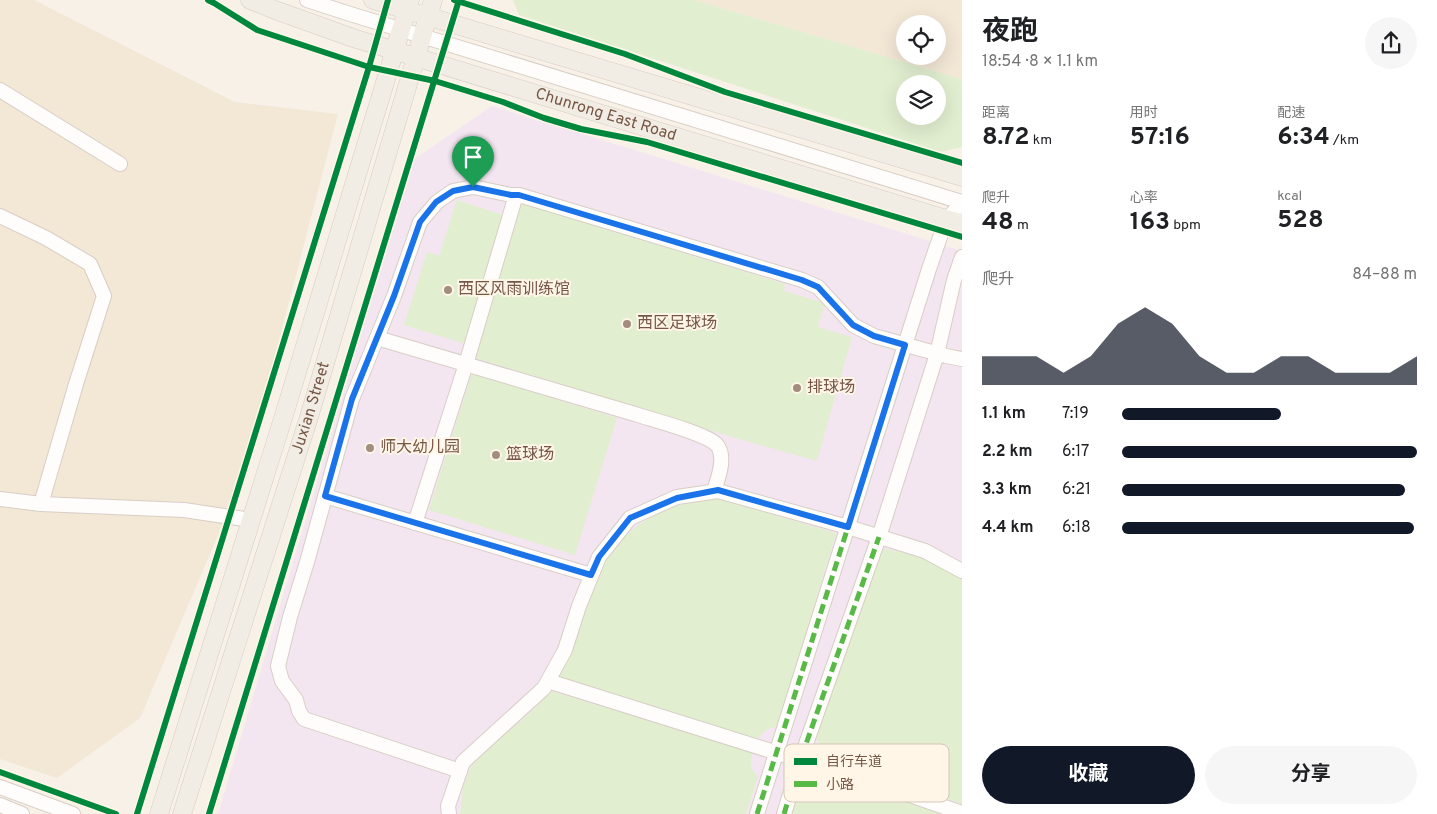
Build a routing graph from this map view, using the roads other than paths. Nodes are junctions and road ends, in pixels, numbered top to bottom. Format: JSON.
{"nodes":[{"id":1,"x":250,"y":0,"type":"edge"},
{"id":2,"x":307,"y":0,"type":"edge"},
{"id":3,"x":373,"y":0,"type":"edge"},
{"id":4,"x":433,"y":0,"type":"edge"},
{"id":5,"x":409,"y":5,"type":"edge"},
{"id":6,"x":428,"y":17,"type":"junction"},
{"id":7,"x":401,"y":30,"type":"junction"},
{"id":8,"x":422,"y":36,"type":"junction"},
{"id":9,"x":394,"y":51,"type":"junction"},
{"id":10,"x":415,"y":57,"type":"junction"},
{"id":11,"x":0,"y":90,"type":"edge"},
{"id":12,"x":120,"y":164,"type":"dead end"},
{"id":13,"x":962,"y":177,"type":"edge"},
{"id":14,"x":516,"y":195,"type":"junction"},
{"id":15,"x":962,"y":202,"type":"edge"},
{"id":16,"x":0,"y":216,"type":"edge"},
{"id":17,"x":954,"y":222,"type":"edge"},
{"id":18,"x":962,"y":257,"type":"edge"},
{"id":19,"x":377,"y":338,"type":"junction"},
{"id":20,"x":905,"y":345,"type":"junction"},
{"id":21,"x":937,"y":354,"type":"junction"},
{"id":22,"x":962,"y":360,"type":"edge"},
{"id":23,"x":466,"y":364,"type":"junction"},
{"id":24,"x":714,"y":491,"type":"junction"},
{"id":25,"x":325,"y":496,"type":"junction"},
{"id":26,"x":0,"y":499,"type":"edge"},
{"id":27,"x":41,"y":504,"type":"junction"},
{"id":28,"x":251,"y":520,"type":"junction"},
{"id":29,"x":415,"y":523,"type":"junction"},
{"id":30,"x":848,"y":527,"type":"junction"},
{"id":31,"x":879,"y":537,"type":"junction"},
{"id":32,"x":962,"y":570,"type":"edge"},
{"id":33,"x":591,"y":575,"type":"junction"},
{"id":34,"x":548,"y":681,"type":"junction"},
{"id":35,"x":806,"y":744,"type":"edge"},
{"id":36,"x":777,"y":753,"type":"junction"},
{"id":37,"x":784,"y":755,"type":"edge"},
{"id":38,"x":460,"y":771,"type":"junction"},
{"id":39,"x":0,"y":787,"type":"edge"},
{"id":40,"x":788,"y":802,"type":"edge"},
{"id":41,"x":930,"y":802,"type":"edge"},
{"id":42,"x":0,"y":805,"type":"edge"},
{"id":43,"x":962,"y":813,"type":"edge"},
{"id":44,"x":22,"y":814,"type":"edge"},
{"id":45,"x":73,"y":814,"type":"edge"},
{"id":46,"x":159,"y":814,"type":"edge"},
{"id":47,"x":182,"y":814,"type":"edge"},
{"id":48,"x":449,"y":814,"type":"edge"},
{"id":49,"x":757,"y":814,"type":"edge"},
{"id":50,"x":784,"y":814,"type":"edge"}],
"edges":[{"from":1,"to":9,"type":"main road","name":"Chunrong East Road"},
{"from":2,"to":7,"type":"street"},
{"from":3,"to":5,"type":"main road"},
{"from":4,"to":6,"type":"main road","name":"Juxian Street"},
{"from":5,"to":6,"type":"main road"},
{"from":5,"to":7,"type":"main road","name":"Juxian Street"},
{"from":6,"to":8,"type":"main road","name":"Juxian Street"},
{"from":6,"to":13,"type":"main road"},
{"from":7,"to":8,"type":"street"},
{"from":7,"to":9,"type":"main road","name":"Juxian Street"},
{"from":8,"to":10,"type":"main road","name":"Juxian Street"},
{"from":8,"to":15,"type":"street"},
{"from":9,"to":10,"type":"main road","name":"Chunrong East Road"},
{"from":9,"to":28,"type":"main road","name":"Juxian Street"},
{"from":10,"to":17,"type":"main road","name":"Chunrong East Road"},
{"from":10,"to":47,"type":"main road","name":"Juxian Street"},
{"from":11,"to":12,"type":"street"},
{"from":14,"to":19,"type":"street"},
{"from":14,"to":20,"type":"street"},
{"from":14,"to":23,"type":"street"},
{"from":15,"to":17,"type":"street"},
{"from":16,"to":27,"type":"street"},
{"from":17,"to":20,"type":"street"},
{"from":18,"to":21,"type":"street"},
{"from":19,"to":23,"type":"street"},
{"from":19,"to":25,"type":"street"},
{"from":20,"to":21,"type":"street"},
{"from":20,"to":30,"type":"street"},
{"from":21,"to":22,"type":"street"},
{"from":21,"to":31,"type":"street"},
{"from":23,"to":24,"type":"street"},
{"from":23,"to":29,"type":"street"},
{"from":24,"to":30,"type":"street"},
{"from":24,"to":33,"type":"street"},
{"from":25,"to":29,"type":"street"},
{"from":25,"to":38,"type":"street"},
{"from":26,"to":27,"type":"street"},
{"from":27,"to":28,"type":"street"},
{"from":28,"to":46,"type":"main road","name":"Juxian Street"},
{"from":29,"to":33,"type":"street"},
{"from":30,"to":31,"type":"street"},
{"from":30,"to":36,"type":"street"},
{"from":31,"to":32,"type":"street"},
{"from":31,"to":35,"type":"street"},
{"from":33,"to":34,"type":"street"},
{"from":34,"to":36,"type":"street"},
{"from":34,"to":38,"type":"street"},
{"from":36,"to":37,"type":"street"},
{"from":36,"to":49,"type":"street"},
{"from":38,"to":48,"type":"street"},
{"from":39,"to":45,"type":"street"},
{"from":40,"to":50,"type":"street"},
{"from":41,"to":43,"type":"street"},
{"from":42,"to":44,"type":"street"}]}
